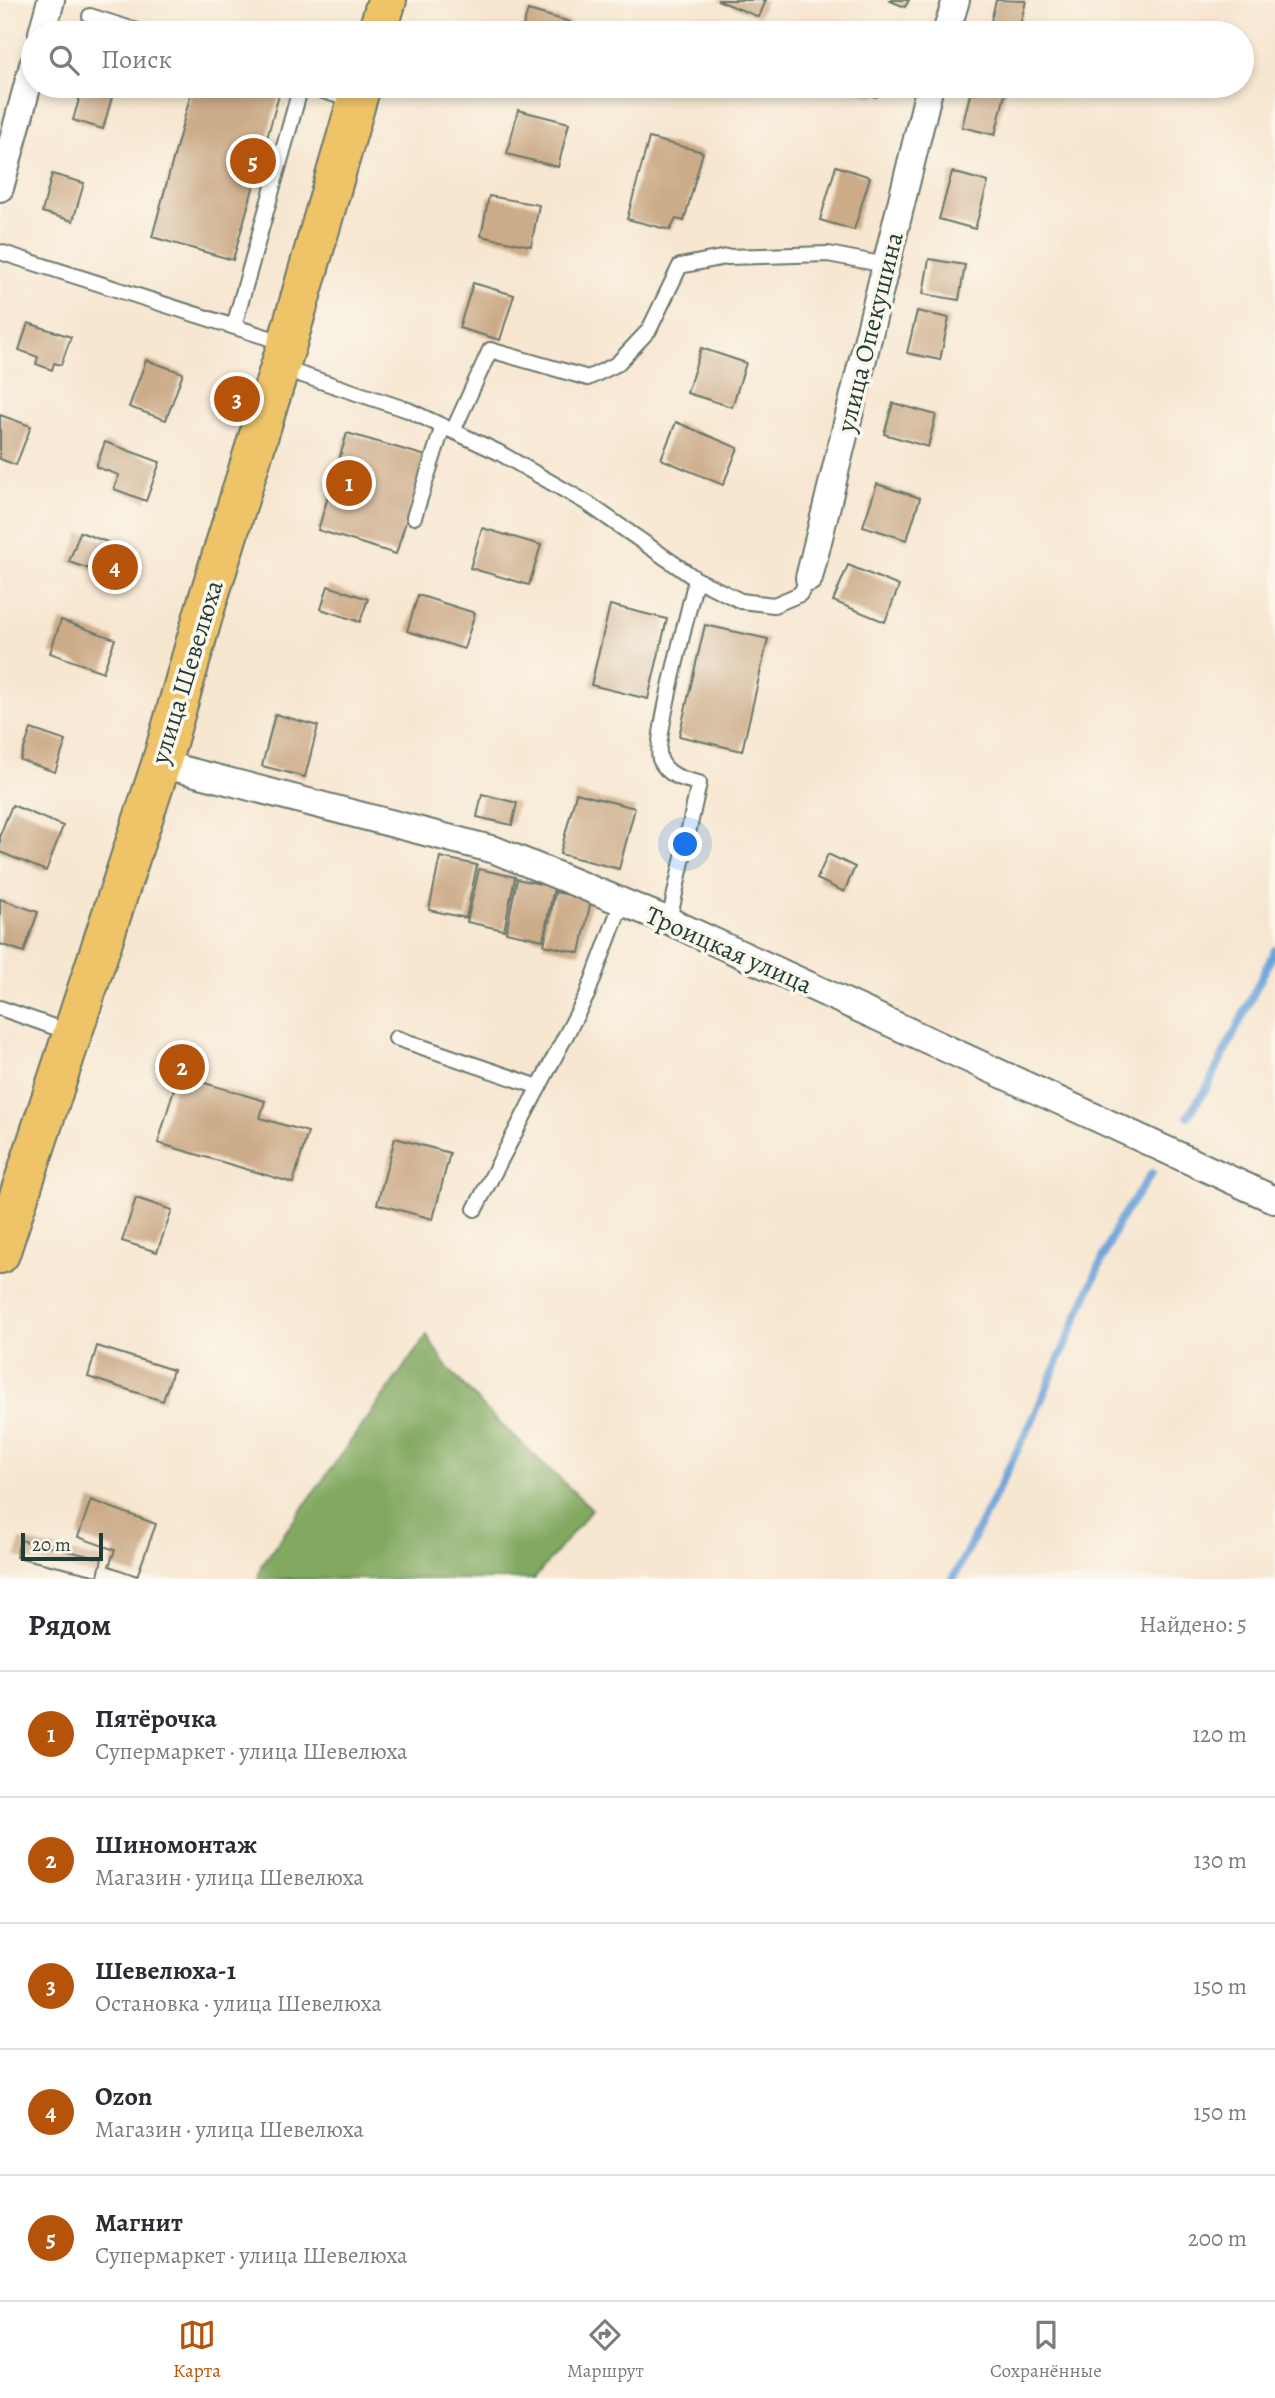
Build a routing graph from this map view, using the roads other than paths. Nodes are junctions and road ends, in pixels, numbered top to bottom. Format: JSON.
{"nodes":[{"id":1,"x":51,"y":0,"type":"edge"},
{"id":2,"x":387,"y":0,"type":"edge"},
{"id":3,"x":956,"y":0,"type":"edge"},
{"id":4,"x":90,"y":16,"type":"dead end"},
{"id":5,"x":45,"y":21,"type":"edge"},
{"id":6,"x":106,"y":21,"type":"edge"},
{"id":7,"x":381,"y":21,"type":"edge"},
{"id":8,"x":950,"y":21,"type":"edge"},
{"id":9,"x":24,"y":98,"type":"edge"},
{"id":10,"x":298,"y":98,"type":"edge"},
{"id":11,"x":358,"y":98,"type":"edge"},
{"id":12,"x":927,"y":98,"type":"edge"},
{"id":13,"x":0,"y":188,"type":"edge"},
{"id":14,"x":0,"y":252,"type":"edge"},
{"id":15,"x":886,"y":265,"type":"junction"},
{"id":16,"x":233,"y":326,"type":"junction"},
{"id":17,"x":284,"y":356,"type":"junction"},
{"id":18,"x":448,"y":429,"type":"junction"},
{"id":19,"x":414,"y":517,"type":"dead end"},
{"id":20,"x":810,"y":578,"type":"joint"},
{"id":21,"x":696,"y":579,"type":"junction"},
{"id":22,"x":161,"y":764,"type":"junction"},
{"id":23,"x":622,"y":902,"type":"junction"},
{"id":24,"x":669,"y":921,"type":"junction"},
{"id":25,"x":0,"y":1008,"type":"edge"},
{"id":26,"x":72,"y":1034,"type":"junction"},
{"id":27,"x":396,"y":1038,"type":"dead end"},
{"id":28,"x":539,"y":1087,"type":"junction"},
{"id":29,"x":1275,"y":1199,"type":"edge"},
{"id":30,"x":475,"y":1209,"type":"dead end"},
{"id":31,"x":0,"y":1254,"type":"edge"}],
"edges":[{"from":1,"to":5,"type":"street"},
{"from":2,"to":7,"type":"main road"},
{"from":3,"to":8,"type":"street"},
{"from":4,"to":6,"type":"lane"},
{"from":9,"to":13,"type":"street"},
{"from":10,"to":16,"type":"lane"},
{"from":11,"to":17,"type":"main road","name":"улица Шевелюха"},
{"from":12,"to":15,"type":"street","name":"улица Опекушина"},
{"from":14,"to":16,"type":"lane"},
{"from":15,"to":18,"type":"lane"},
{"from":15,"to":20,"type":"street","name":"улица Опекушина"},
{"from":16,"to":17,"type":"lane"},
{"from":17,"to":18,"type":"lane"},
{"from":17,"to":22,"type":"main road","name":"улица Шевелюха"},
{"from":18,"to":19,"type":"lane"},
{"from":18,"to":21,"type":"lane"},
{"from":20,"to":21,"type":"lane"},
{"from":21,"to":24,"type":"lane"},
{"from":22,"to":23,"type":"street","name":"Троицкая улица"},
{"from":22,"to":26,"type":"main road","name":"улица Шевелюха"},
{"from":23,"to":24,"type":"street","name":"Троицкая улица"},
{"from":23,"to":28,"type":"lane"},
{"from":24,"to":29,"type":"street","name":"Троицкая улица"},
{"from":25,"to":26,"type":"lane"},
{"from":26,"to":31,"type":"main road","name":"улица Шевелюха"},
{"from":27,"to":28,"type":"lane"},
{"from":28,"to":30,"type":"lane"}]}
